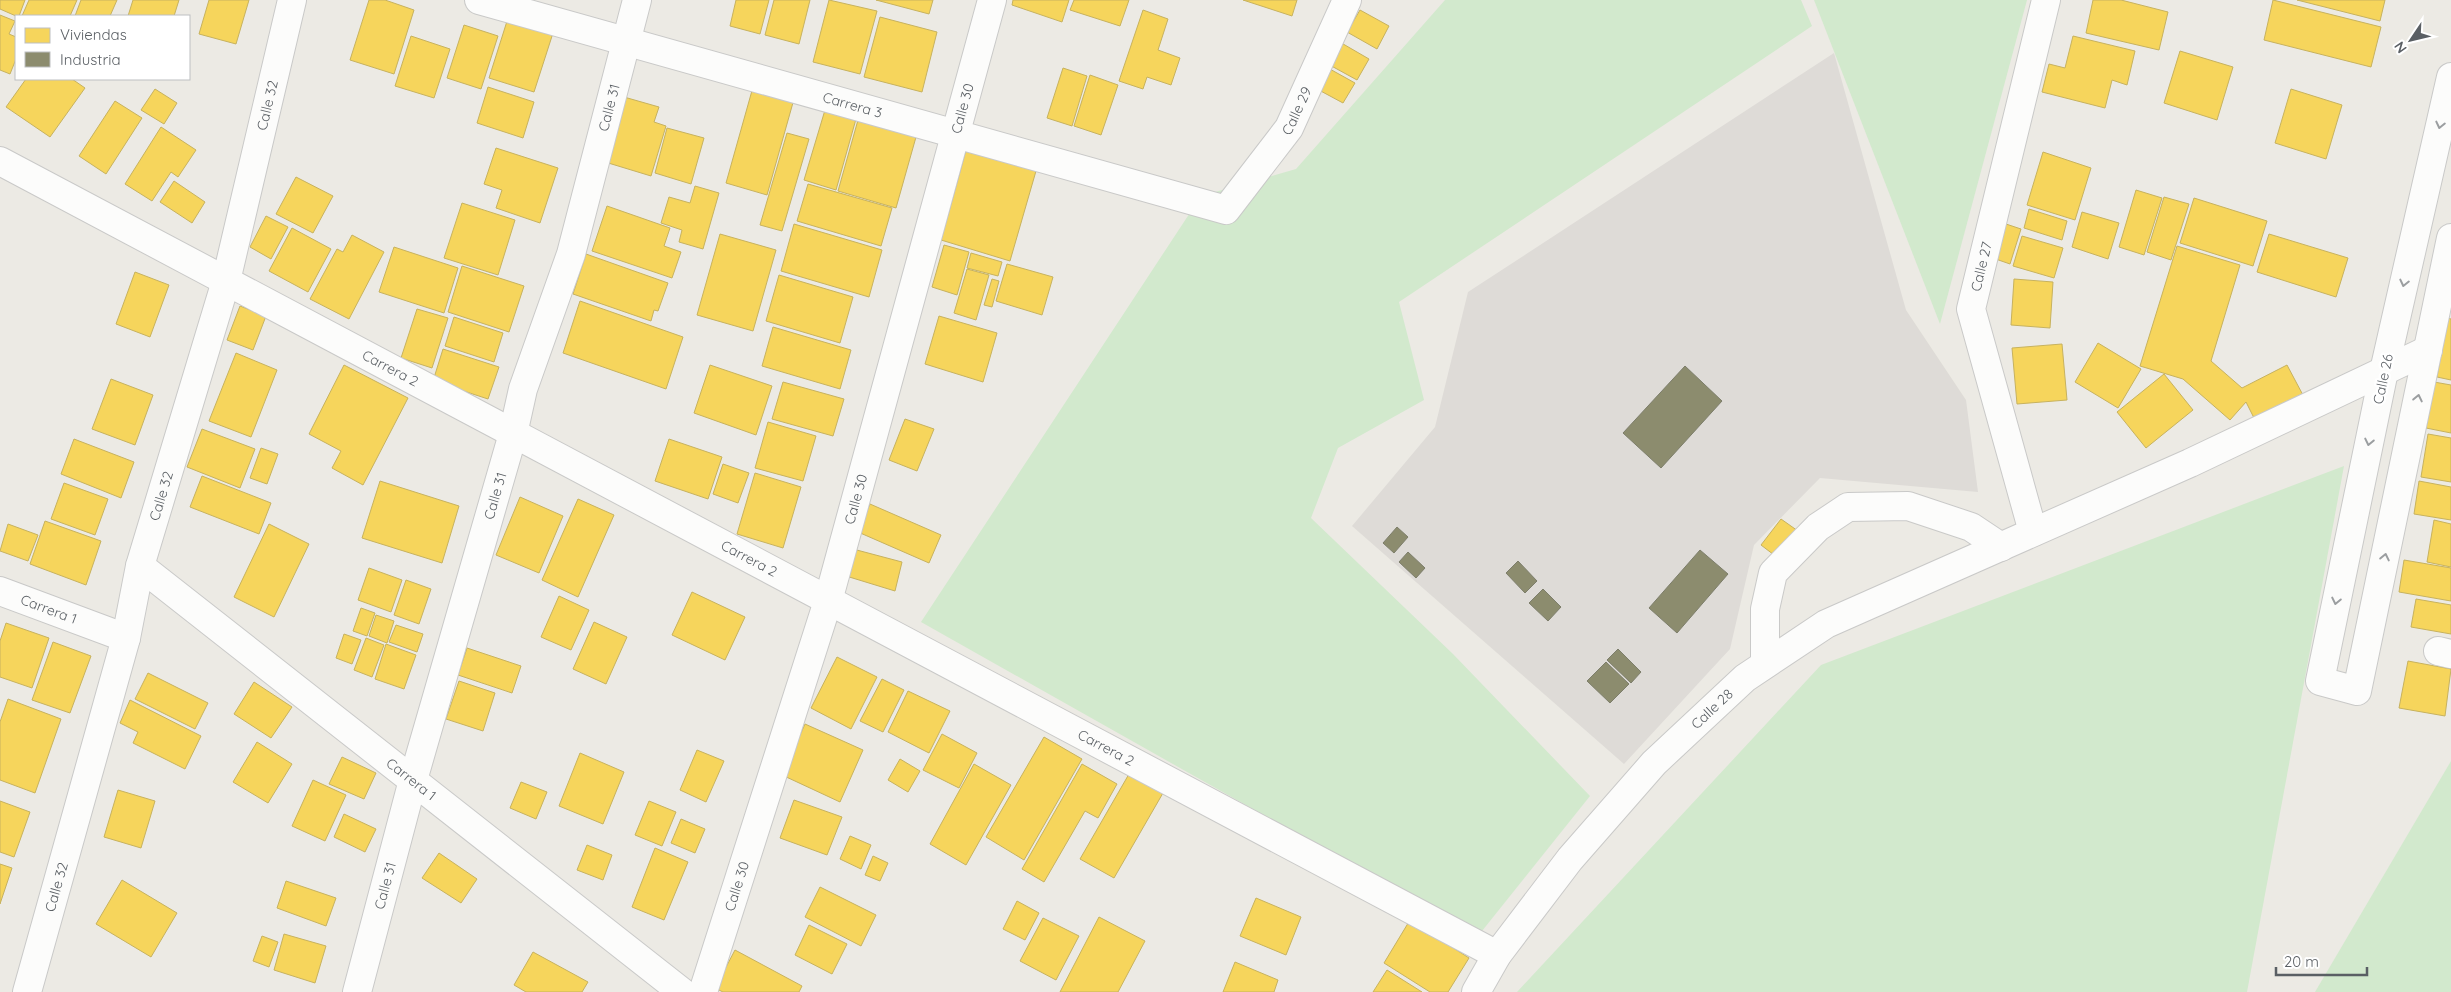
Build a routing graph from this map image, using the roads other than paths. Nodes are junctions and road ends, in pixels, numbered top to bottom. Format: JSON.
{"nodes":[{"id":1,"x":292,"y":0,"type":"edge"},
{"id":2,"x":479,"y":0,"type":"edge"},
{"id":3,"x":637,"y":0,"type":"edge"},
{"id":4,"x":992,"y":0,"type":"edge"},
{"id":5,"x":1347,"y":0,"type":"edge"},
{"id":6,"x":2046,"y":0,"type":"edge"},
{"id":7,"x":625,"y":41,"type":"junction"},
{"id":8,"x":2451,"y":77,"type":"edge"},
{"id":9,"x":954,"y":134,"type":"junction"},
{"id":10,"x":0,"y":161,"type":"edge"},
{"id":11,"x":1226,"y":210,"type":"joint"},
{"id":12,"x":2451,"y":241,"type":"edge"},
{"id":13,"x":226,"y":281,"type":"junction"},
{"id":14,"x":2428,"y":350,"type":"junction"},
{"id":15,"x":2384,"y":371,"type":"junction"},
{"id":16,"x":513,"y":434,"type":"junction"},
{"id":17,"x":2033,"y":532,"type":"junction"},
{"id":18,"x":2000,"y":547,"type":"junction"},
{"id":19,"x":140,"y":566,"type":"junction"},
{"id":20,"x":0,"y":591,"type":"edge"},
{"id":21,"x":828,"y":601,"type":"junction"},
{"id":22,"x":126,"y":638,"type":"junction"},
{"id":23,"x":1765,"y":664,"type":"junction"},
{"id":24,"x":413,"y":780,"type":"junction"},
{"id":25,"x":1497,"y":956,"type":"junction"},
{"id":26,"x":27,"y":992,"type":"edge"},
{"id":27,"x":357,"y":992,"type":"edge"},
{"id":28,"x":682,"y":992,"type":"edge"},
{"id":29,"x":703,"y":992,"type":"edge"},
{"id":30,"x":1476,"y":992,"type":"edge"}],
"edges":[{"from":1,"to":13,"type":"street","name":"Calle 32"},
{"from":2,"to":7,"type":"street","name":"Carrera 3"},
{"from":3,"to":7,"type":"street","name":"Calle 31"},
{"from":4,"to":9,"type":"street","name":"Calle 30"},
{"from":5,"to":11,"type":"street","name":"Calle 29"},
{"from":6,"to":17,"type":"street","name":"Calle 27"},
{"from":7,"to":9,"type":"street","name":"Carrera 3"},
{"from":7,"to":16,"type":"street","name":"Calle 31"},
{"from":8,"to":15,"type":"street","name":"Calle 26","one_way":true},
{"from":9,"to":11,"type":"street","name":"Carrera 3"},
{"from":9,"to":21,"type":"street","name":"Calle 30"},
{"from":10,"to":13,"type":"street","name":"Carrera 2"},
{"from":12,"to":14,"type":"street"},
{"from":13,"to":16,"type":"street","name":"Carrera 2"},
{"from":13,"to":19,"type":"street","name":"Calle 32"},
{"from":14,"to":15,"type":"street","name":"Calle 28"},
{"from":15,"to":14,"type":"street","name":"Calle 26","one_way":true},
{"from":15,"to":17,"type":"street","name":"Calle 28"},
{"from":16,"to":21,"type":"street","name":"Carrera 2"},
{"from":16,"to":24,"type":"street","name":"Calle 31"},
{"from":17,"to":18,"type":"street","name":"Calle 28"},
{"from":18,"to":23,"type":"street","name":"Calle 28"},
{"from":18,"to":23,"type":"street"},
{"from":19,"to":22,"type":"street","name":"Calle 32"},
{"from":19,"to":24,"type":"street","name":"Carrera 1"},
{"from":20,"to":22,"type":"street","name":"Carrera 1"},
{"from":21,"to":25,"type":"street","name":"Carrera 2"},
{"from":21,"to":29,"type":"street","name":"Calle 30"},
{"from":22,"to":26,"type":"street","name":"Calle 32"},
{"from":23,"to":25,"type":"street","name":"Calle 28"},
{"from":24,"to":27,"type":"street","name":"Calle 31"},
{"from":24,"to":28,"type":"street","name":"Carrera 1"},
{"from":25,"to":30,"type":"street","name":"Calle 28"}]}
